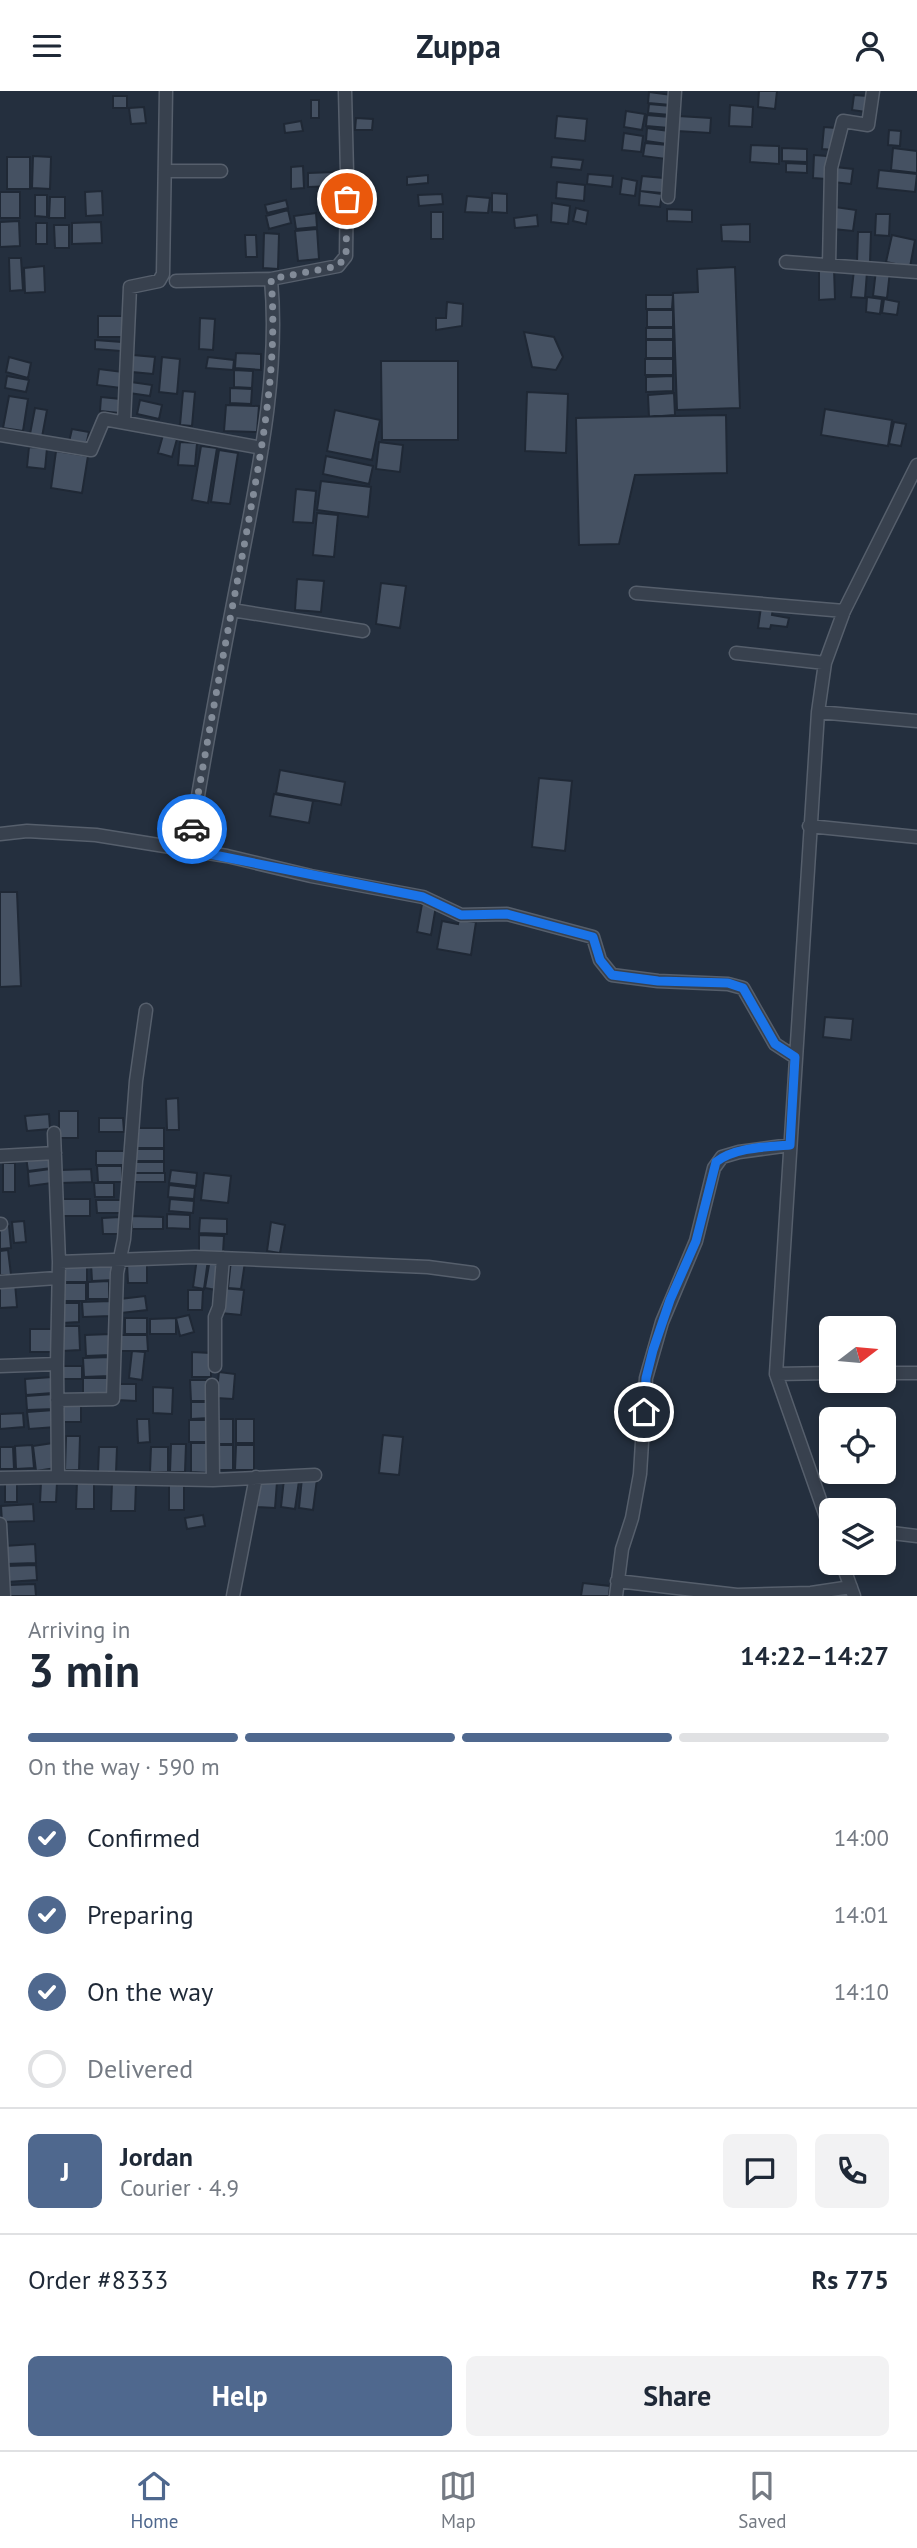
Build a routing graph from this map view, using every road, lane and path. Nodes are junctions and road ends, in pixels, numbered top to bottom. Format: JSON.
{"nodes":[{"id":1,"x":166,"y":91,"type":"edge"},
{"id":2,"x":345,"y":91,"type":"edge"},
{"id":3,"x":675,"y":91,"type":"edge"},
{"id":4,"x":873,"y":91,"type":"edge"},
{"id":5,"x":165,"y":171,"type":"junction"},
{"id":6,"x":221,"y":171,"type":"dead end"},
{"id":7,"x":668,"y":197,"type":"dead end"},
{"id":8,"x":786,"y":262,"type":"dead end"},
{"id":9,"x":829,"y":265,"type":"junction"},
{"id":10,"x":917,"y":272,"type":"edge"},
{"id":11,"x":271,"y":279,"type":"junction"},
{"id":12,"x":176,"y":281,"type":"dead end"},
{"id":13,"x":124,"y":422,"type":"junction"},
{"id":14,"x":0,"y":435,"type":"edge"},
{"id":15,"x":262,"y":448,"type":"junction"},
{"id":16,"x":917,"y":465,"type":"edge"},
{"id":17,"x":636,"y":593,"type":"dead end"},
{"id":18,"x":232,"y":610,"type":"junction"},
{"id":19,"x":844,"y":611,"type":"junction"},
{"id":20,"x":363,"y":631,"type":"dead end"},
{"id":21,"x":736,"y":653,"type":"dead end"},
{"id":22,"x":825,"y":663,"type":"junction"},
{"id":23,"x":818,"y":712,"type":"junction"},
{"id":24,"x":917,"y":720,"type":"edge"},
{"id":25,"x":810,"y":826,"type":"junction"},
{"id":26,"x":0,"y":834,"type":"edge"},
{"id":27,"x":917,"y":837,"type":"edge"},
{"id":28,"x":189,"y":850,"type":"junction"},
{"id":29,"x":145,"y":1010,"type":"dead end"},
{"id":30,"x":795,"y":1057,"type":"junction"},
{"id":31,"x":54,"y":1133,"type":"dead end"},
{"id":32,"x":790,"y":1145,"type":"junction"},
{"id":33,"x":55,"y":1153,"type":"junction"},
{"id":34,"x":0,"y":1156,"type":"edge"},
{"id":35,"x":223,"y":1258,"type":"junction"},
{"id":36,"x":120,"y":1260,"type":"junction"},
{"id":37,"x":59,"y":1262,"type":"junction"},
{"id":38,"x":473,"y":1273,"type":"dead end"},
{"id":39,"x":57,"y":1277,"type":"junction"},
{"id":40,"x":0,"y":1282,"type":"edge"},
{"id":41,"x":57,"y":1364,"type":"junction"},
{"id":42,"x":0,"y":1366,"type":"edge"},
{"id":43,"x":215,"y":1366,"type":"dead end"},
{"id":44,"x":819,"y":1373,"type":"edge"},
{"id":45,"x":896,"y":1373,"type":"edge"},
{"id":46,"x":917,"y":1373,"type":"edge"},
{"id":47,"x":776,"y":1374,"type":"junction"},
{"id":48,"x":212,"y":1385,"type":"dead end"},
{"id":49,"x":57,"y":1400,"type":"junction"},
{"id":50,"x":315,"y":1475,"type":"dead end"},
{"id":51,"x":58,"y":1477,"type":"junction"},
{"id":52,"x":256,"y":1477,"type":"junction"},
{"id":53,"x":0,"y":1478,"type":"edge"},
{"id":54,"x":213,"y":1480,"type":"junction"},
{"id":55,"x":820,"y":1498,"type":"edge"},
{"id":56,"x":0,"y":1524,"type":"edge"},
{"id":57,"x":896,"y":1533,"type":"edge"},
{"id":58,"x":917,"y":1536,"type":"edge"},
{"id":59,"x":846,"y":1575,"type":"edge"},
{"id":60,"x":617,"y":1581,"type":"junction"},
{"id":61,"x":852,"y":1592,"type":"edge"},
{"id":62,"x":4,"y":1596,"type":"edge"},
{"id":63,"x":233,"y":1596,"type":"edge"},
{"id":64,"x":616,"y":1596,"type":"edge"}],
"edges":[{"from":1,"to":5,"type":"street"},
{"from":2,"to":11,"type":"street"},
{"from":3,"to":7,"type":"street"},
{"from":4,"to":9,"type":"street"},
{"from":5,"to":6,"type":"street"},
{"from":5,"to":13,"type":"street"},
{"from":8,"to":9,"type":"street"},
{"from":9,"to":10,"type":"street"},
{"from":11,"to":12,"type":"street"},
{"from":11,"to":15,"type":"street"},
{"from":13,"to":14,"type":"street"},
{"from":13,"to":15,"type":"street"},
{"from":15,"to":18,"type":"street"},
{"from":16,"to":19,"type":"street"},
{"from":17,"to":19,"type":"street"},
{"from":18,"to":20,"type":"street"},
{"from":18,"to":28,"type":"street"},
{"from":19,"to":22,"type":"street"},
{"from":21,"to":22,"type":"street"},
{"from":22,"to":23,"type":"street"},
{"from":23,"to":24,"type":"street"},
{"from":23,"to":25,"type":"street"},
{"from":25,"to":27,"type":"street"},
{"from":25,"to":30,"type":"street"},
{"from":26,"to":28,"type":"street"},
{"from":28,"to":30,"type":"street"},
{"from":29,"to":36,"type":"street"},
{"from":30,"to":32,"type":"street"},
{"from":31,"to":33,"type":"street"},
{"from":32,"to":47,"type":"street"},
{"from":32,"to":60,"type":"street"},
{"from":33,"to":34,"type":"street"},
{"from":33,"to":37,"type":"street"},
{"from":35,"to":36,"type":"street"},
{"from":35,"to":38,"type":"street"},
{"from":35,"to":43,"type":"street"},
{"from":36,"to":37,"type":"street"},
{"from":36,"to":49,"type":"street"},
{"from":37,"to":39,"type":"street"},
{"from":39,"to":40,"type":"street"},
{"from":39,"to":41,"type":"street"},
{"from":41,"to":42,"type":"street"},
{"from":41,"to":49,"type":"street"},
{"from":44,"to":47,"type":"street"},
{"from":45,"to":46,"type":"street"},
{"from":47,"to":55,"type":"street"},
{"from":48,"to":54,"type":"street"},
{"from":49,"to":51,"type":"street"},
{"from":50,"to":52,"type":"street"},
{"from":51,"to":53,"type":"street"},
{"from":51,"to":54,"type":"street"},
{"from":52,"to":54,"type":"street"},
{"from":52,"to":63,"type":"street"},
{"from":56,"to":62,"type":"street"},
{"from":57,"to":58,"type":"street"},
{"from":59,"to":61,"type":"street"},
{"from":60,"to":61,"type":"street"},
{"from":60,"to":64,"type":"street"}]}
